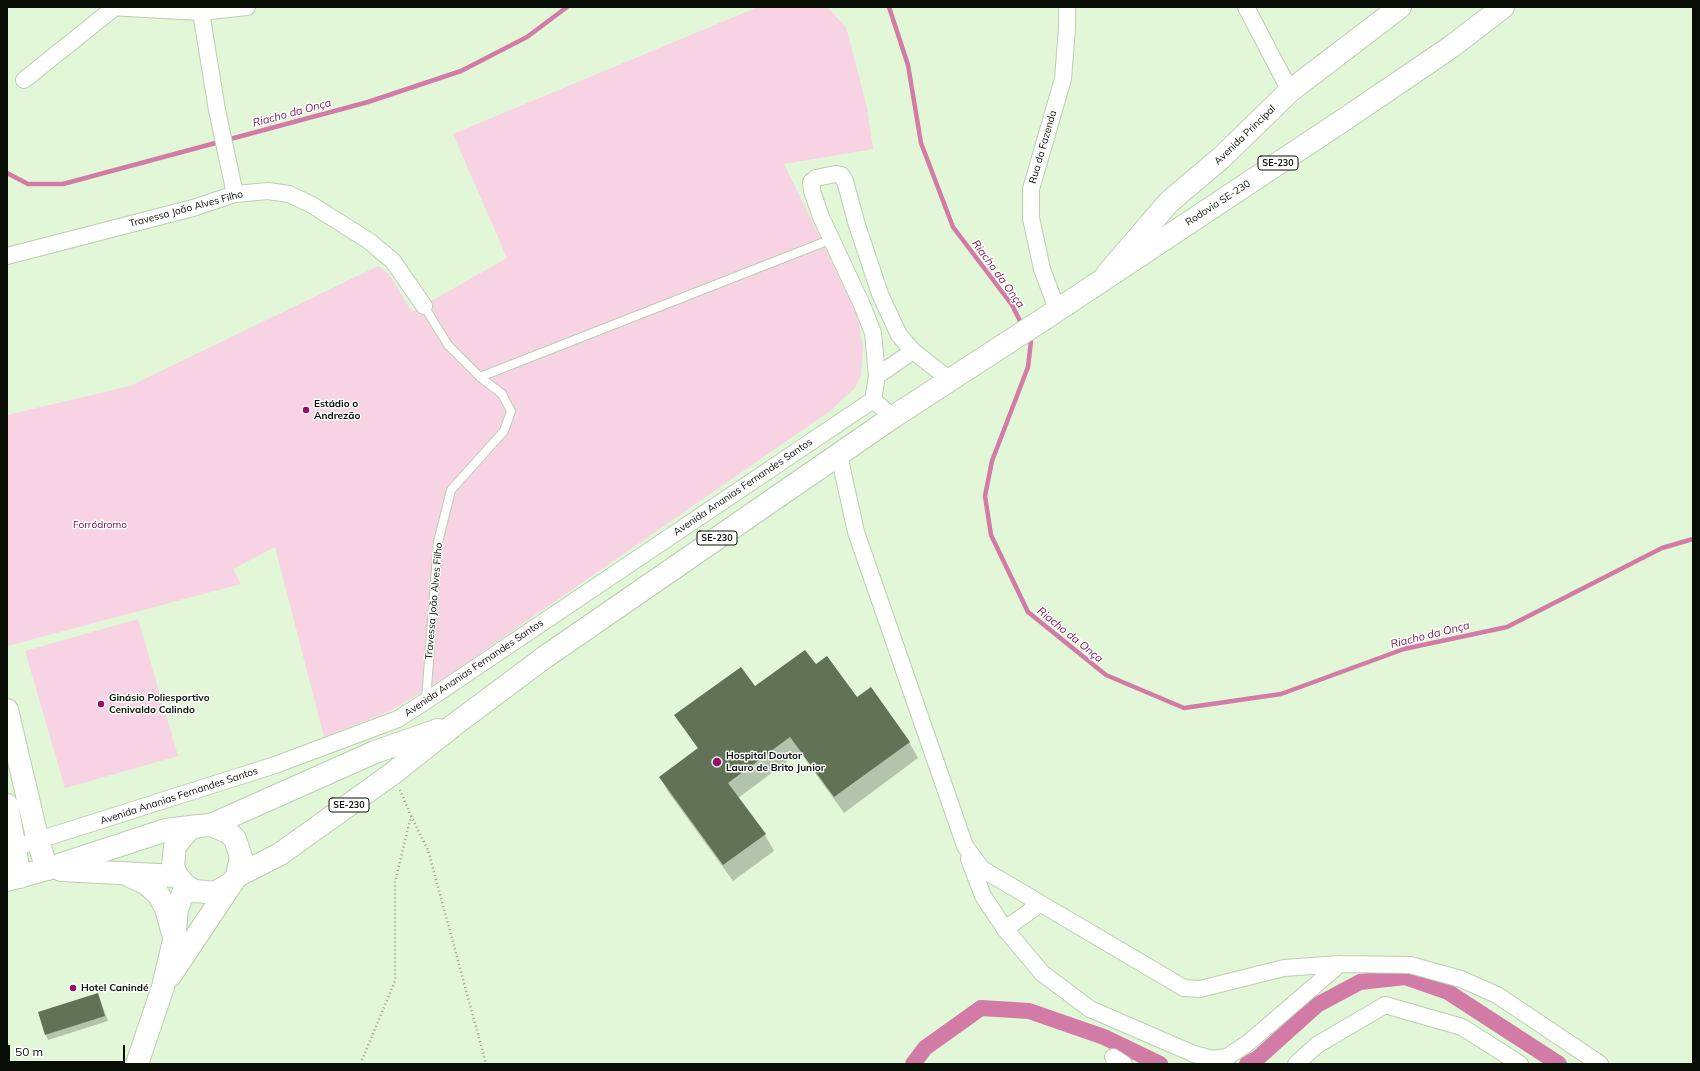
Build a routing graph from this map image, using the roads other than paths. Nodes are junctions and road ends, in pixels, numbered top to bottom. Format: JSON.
{"nodes":[{"id":1,"x":247,"y":7,"type":"edge"},
{"id":2,"x":1067,"y":7,"type":"edge"},
{"id":3,"x":1246,"y":7,"type":"edge"},
{"id":4,"x":1400,"y":7,"type":"edge"},
{"id":5,"x":1503,"y":7,"type":"edge"},
{"id":6,"x":111,"y":8,"type":"edge"},
{"id":7,"x":199,"y":9,"type":"edge"},
{"id":8,"x":24,"y":80,"type":"dead end"},
{"id":9,"x":1290,"y":91,"type":"junction"},
{"id":10,"x":235,"y":194,"type":"junction"},
{"id":11,"x":832,"y":239,"type":"junction"},
{"id":12,"x":7,"y":256,"type":"edge"},
{"id":13,"x":1104,"y":278,"type":"junction"},
{"id":14,"x":424,"y":306,"type":"joint"},
{"id":15,"x":1053,"y":312,"type":"junction"},
{"id":16,"x":914,"y":351,"type":"junction"},
{"id":17,"x":877,"y":376,"type":"junction"},
{"id":18,"x":480,"y":378,"type":"junction"},
{"id":19,"x":950,"y":380,"type":"junction"},
{"id":20,"x":873,"y":400,"type":"junction"},
{"id":21,"x":893,"y":417,"type":"junction"},
{"id":22,"x":838,"y":455,"type":"junction"},
{"id":23,"x":426,"y":701,"type":"junction"},
{"id":24,"x":7,"y":710,"type":"edge"},
{"id":25,"x":398,"y":719,"type":"junction"},
{"id":26,"x":454,"y":725,"type":"junction"},
{"id":27,"x":401,"y":743,"type":"junction"},
{"id":28,"x":12,"y":756,"type":"edge"},
{"id":29,"x":7,"y":805,"type":"edge"},
{"id":30,"x":205,"y":825,"type":"junction"},
{"id":31,"x":38,"y":841,"type":"junction"},
{"id":32,"x":965,"y":846,"type":"junction"},
{"id":33,"x":12,"y":849,"type":"edge"},
{"id":34,"x":48,"y":869,"type":"junction"},
{"id":35,"x":121,"y":872,"type":"junction"},
{"id":36,"x":14,"y":879,"type":"edge"},
{"id":37,"x":235,"y":879,"type":"junction"},
{"id":38,"x":182,"y":881,"type":"junction"},
{"id":39,"x":1040,"y":904,"type":"junction"},
{"id":40,"x":1005,"y":929,"type":"junction"},
{"id":41,"x":174,"y":940,"type":"junction"},
{"id":42,"x":1340,"y":964,"type":"junction"},
{"id":43,"x":163,"y":987,"type":"junction"},
{"id":44,"x":137,"y":1064,"type":"edge"},
{"id":45,"x":1296,"y":1064,"type":"edge"},
{"id":46,"x":1520,"y":1064,"type":"edge"},
{"id":47,"x":1600,"y":1064,"type":"edge"}],
"edges":[{"from":1,"to":7,"type":"street"},
{"from":2,"to":15,"type":"street","name":"Rua da Fazenda"},
{"from":3,"to":9,"type":"street"},
{"from":4,"to":9,"type":"main road","name":"Avenida Principal"},
{"from":5,"to":13,"type":"main road","name":"Rodovia SE-230","number":"SE-230"},
{"from":6,"to":7,"type":"street"},
{"from":6,"to":8,"type":"street"},
{"from":7,"to":10,"type":"street"},
{"from":9,"to":13,"type":"main road","name":"Avenida Principal"},
{"from":10,"to":12,"type":"street","name":"Travessa João Alves Filho"},
{"from":10,"to":14,"type":"street","name":"Travessa João Alves Filho"},
{"from":11,"to":16,"type":"street"},
{"from":11,"to":17,"type":"street"},
{"from":11,"to":18,"type":"lane"},
{"from":13,"to":15,"type":"main road","name":"Rodovia SE-230","number":"SE-230"},
{"from":14,"to":18,"type":"lane","name":"Travessa João Alves Filho"},
{"from":15,"to":19,"type":"main road","number":"SE-230"},
{"from":16,"to":17,"type":"street"},
{"from":16,"to":19,"type":"street"},
{"from":17,"to":20,"type":"street"},
{"from":18,"to":23,"type":"lane","name":"Travessa João Alves Filho"},
{"from":19,"to":21,"type":"main road","number":"SE-230"},
{"from":20,"to":21,"type":"street"},
{"from":20,"to":23,"type":"street","name":"Avenida Ananias Fernandes Santos"},
{"from":21,"to":22,"type":"main road","number":"SE-230"},
{"from":22,"to":26,"type":"main road","number":"SE-230"},
{"from":22,"to":32,"type":"street"},
{"from":23,"to":25,"type":"street","name":"Avenida Ananias Fernandes Santos"},
{"from":24,"to":28,"type":"main road"},
{"from":25,"to":27,"type":"street"},
{"from":25,"to":31,"type":"street","name":"Avenida Ananias Fernandes Santos"},
{"from":26,"to":27,"type":"main road","number":"SE-230"},
{"from":26,"to":37,"type":"main road","number":"SE-230"},
{"from":27,"to":30,"type":"main road","number":"SE-230"},
{"from":28,"to":31,"type":"main road"},
{"from":29,"to":33,"type":"main road"},
{"from":30,"to":34,"type":"main road"},
{"from":30,"to":37,"type":"main road","number":"SE-230"},
{"from":30,"to":38,"type":"main road","number":"SE-230"},
{"from":31,"to":33,"type":"street","name":"Avenida Ananias Fernandes Santos"},
{"from":31,"to":34,"type":"main road"},
{"from":32,"to":39,"type":"street"},
{"from":32,"to":40,"type":"street"},
{"from":33,"to":36,"type":"main road"},
{"from":34,"to":35,"type":"main road"},
{"from":34,"to":36,"type":"main road"},
{"from":35,"to":38,"type":"main road"},
{"from":35,"to":41,"type":"main road","number":"SE-230"},
{"from":37,"to":38,"type":"main road","number":"SE-230"},
{"from":37,"to":43,"type":"main road","number":"SE-230"},
{"from":38,"to":41,"type":"main road","number":"SE-230"},
{"from":39,"to":40,"type":"street"},
{"from":39,"to":42,"type":"street"},
{"from":40,"to":42,"type":"street"},
{"from":41,"to":43,"type":"main road","number":"SE-230"},
{"from":42,"to":47,"type":"street"},
{"from":43,"to":44,"type":"main road","number":"SE-230"},
{"from":45,"to":46,"type":"street"}]}
